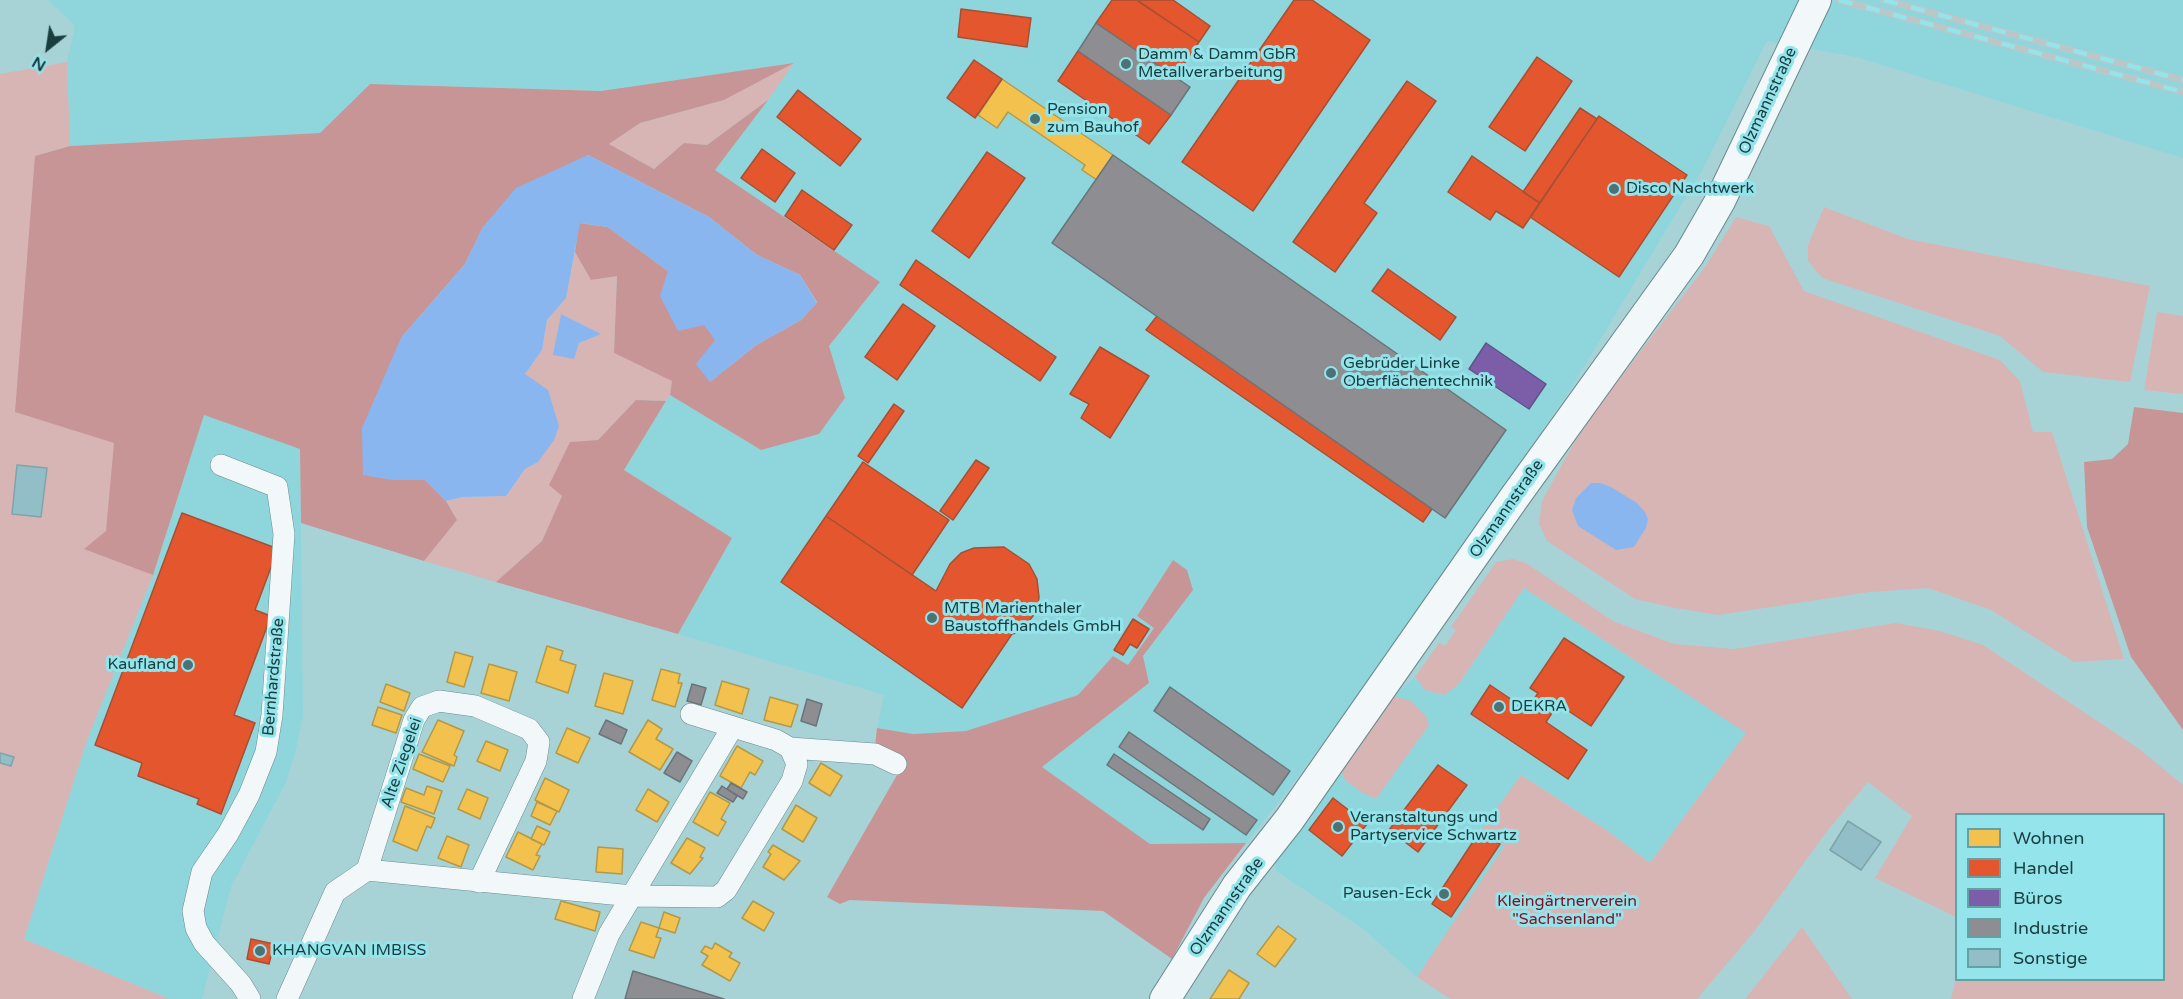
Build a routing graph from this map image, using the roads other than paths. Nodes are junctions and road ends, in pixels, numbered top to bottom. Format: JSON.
{"nodes":[{"id":1,"x":1816,"y":0,"type":"edge"},
{"id":2,"x":221,"y":465,"type":"dead end"},
{"id":3,"x":690,"y":714,"type":"dead end"},
{"id":4,"x":732,"y":728,"type":"junction"},
{"id":5,"x":790,"y":748,"type":"junction"},
{"id":6,"x":896,"y":764,"type":"dead end"},
{"id":7,"x":367,"y":870,"type":"junction"},
{"id":8,"x":479,"y":882,"type":"junction"},
{"id":9,"x":632,"y":896,"type":"junction"},
{"id":10,"x":250,"y":999,"type":"edge"},
{"id":11,"x":287,"y":999,"type":"edge"},
{"id":12,"x":583,"y":999,"type":"edge"},
{"id":13,"x":1165,"y":999,"type":"edge"}],
"edges":[{"from":1,"to":13,"type":"main road","name":"Olzmannstraße"},
{"from":2,"to":10,"type":"street","name":"Bernhardstraße"},
{"from":3,"to":4,"type":"street"},
{"from":4,"to":5,"type":"street"},
{"from":4,"to":9,"type":"street"},
{"from":5,"to":6,"type":"street"},
{"from":5,"to":9,"type":"street"},
{"from":7,"to":8,"type":"street"},
{"from":7,"to":8,"type":"street","name":"Alte Ziegelei"},
{"from":7,"to":11,"type":"street"},
{"from":8,"to":9,"type":"street"},
{"from":9,"to":12,"type":"street"}]}
